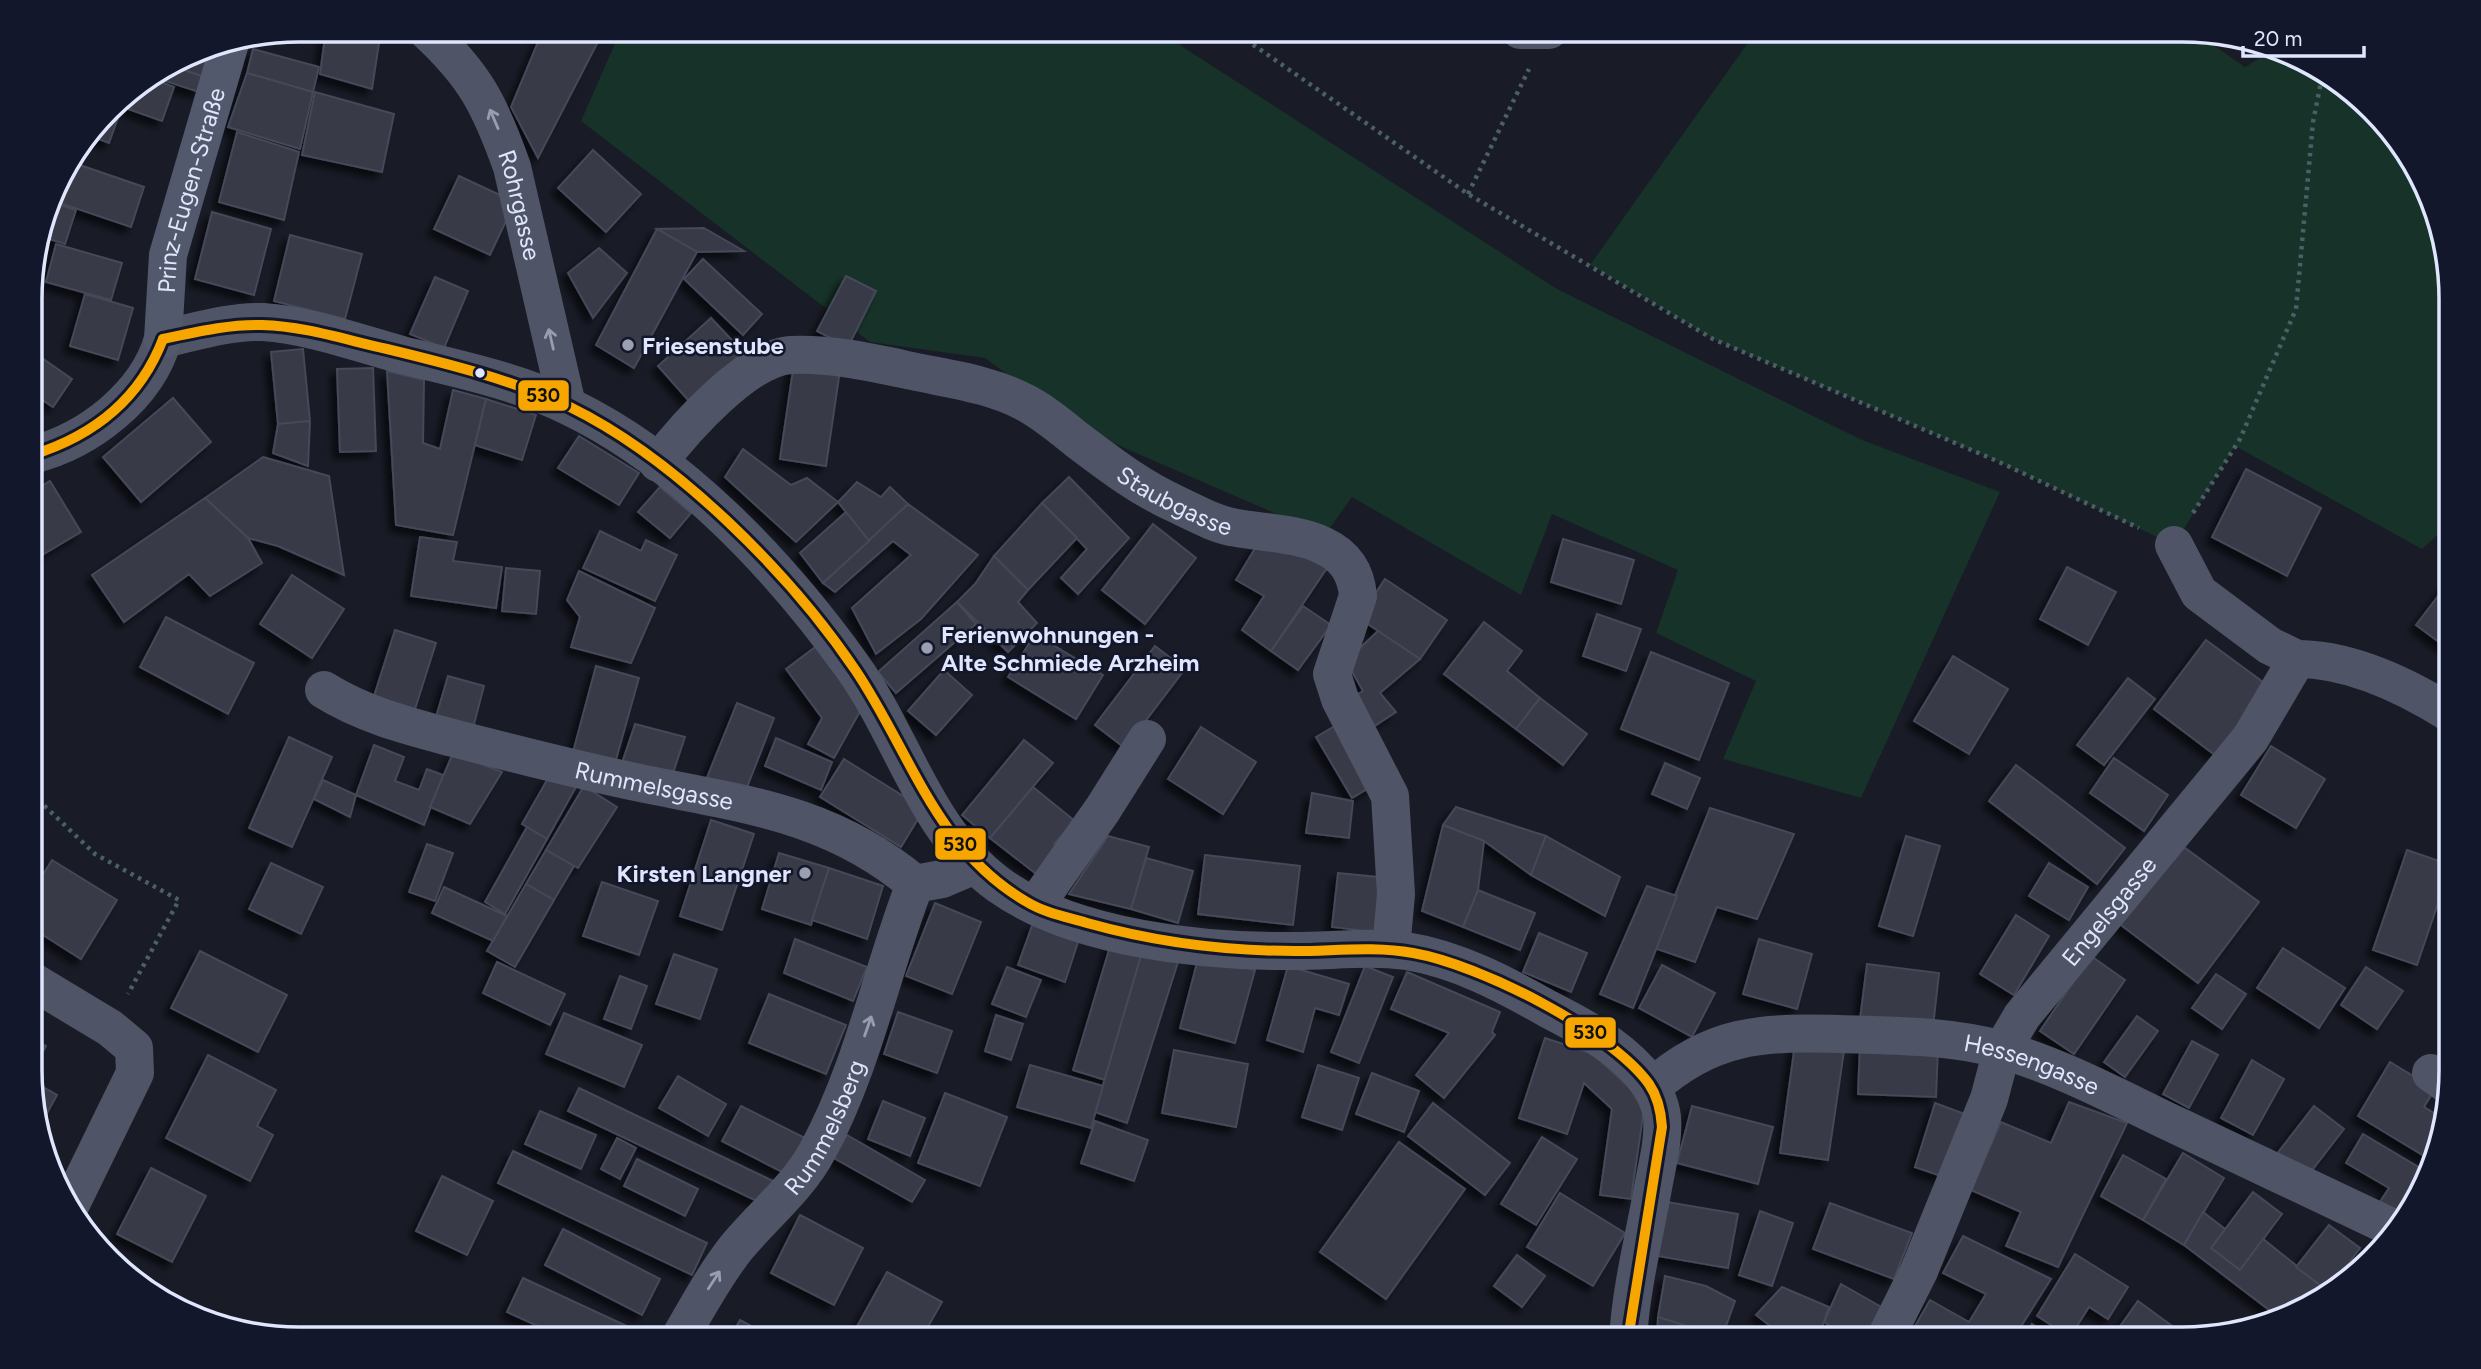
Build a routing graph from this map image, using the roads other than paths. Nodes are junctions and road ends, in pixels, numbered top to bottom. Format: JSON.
{"nodes":[{"id":1,"x":437,"y":42,"type":"edge"},
{"id":2,"x":227,"y":52,"type":"edge"},
{"id":3,"x":163,"y":340,"type":"junction"},
{"id":4,"x":567,"y":405,"type":"junction"},
{"id":5,"x":42,"y":453,"type":"edge"},
{"id":6,"x":658,"y":463,"type":"junction"},
{"id":7,"x":2174,"y":545,"type":"road end"},
{"id":8,"x":2297,"y":659,"type":"junction"},
{"id":9,"x":324,"y":690,"type":"dead end"},
{"id":10,"x":2439,"y":706,"type":"edge"},
{"id":11,"x":1147,"y":739,"type":"dead end"},
{"id":12,"x":975,"y":865,"type":"junction"},
{"id":13,"x":915,"y":884,"type":"junction"},
{"id":14,"x":1035,"y":906,"type":"junction"},
{"id":15,"x":1391,"y":949,"type":"junction"},
{"id":16,"x":42,"y":987,"type":"edge"},
{"id":17,"x":2002,"y":1049,"type":"junction"},
{"id":18,"x":1652,"y":1087,"type":"junction"},
{"id":19,"x":75,"y":1196,"type":"edge"},
{"id":20,"x":2387,"y":1225,"type":"edge"},
{"id":21,"x":687,"y":1327,"type":"edge"},
{"id":22,"x":1629,"y":1327,"type":"edge"},
{"id":23,"x":1891,"y":1327,"type":"edge"}],
"edges":[{"from":4,"to":1,"type":"street","name":"Rohrgasse","one_way":true},
{"from":2,"to":3,"type":"main road","name":"Prinz-Eugen-Straße"},
{"from":3,"to":4,"type":"street"},
{"from":3,"to":5,"type":"street"},
{"from":4,"to":6,"type":"street"},
{"from":6,"to":12,"type":"street"},
{"from":6,"to":15,"type":"street","name":"Staubgasse"},
{"from":7,"to":8,"type":"street"},
{"from":8,"to":10,"type":"street"},
{"from":8,"to":17,"type":"street","name":"Engelsgasse"},
{"from":9,"to":13,"type":"street","name":"Rummelsgasse"},
{"from":11,"to":14,"type":"street"},
{"from":12,"to":13,"type":"street"},
{"from":12,"to":14,"type":"street"},
{"from":21,"to":13,"type":"street","name":"Rummelsberg","one_way":true},
{"from":14,"to":15,"type":"street"},
{"from":15,"to":18,"type":"street"},
{"from":16,"to":19,"type":"street"},
{"from":17,"to":18,"type":"street","name":"Hessengasse"},
{"from":17,"to":20,"type":"street","name":"Hessengasse"},
{"from":17,"to":23,"type":"street","name":"Engelsgasse"},
{"from":18,"to":22,"type":"street"}]}
